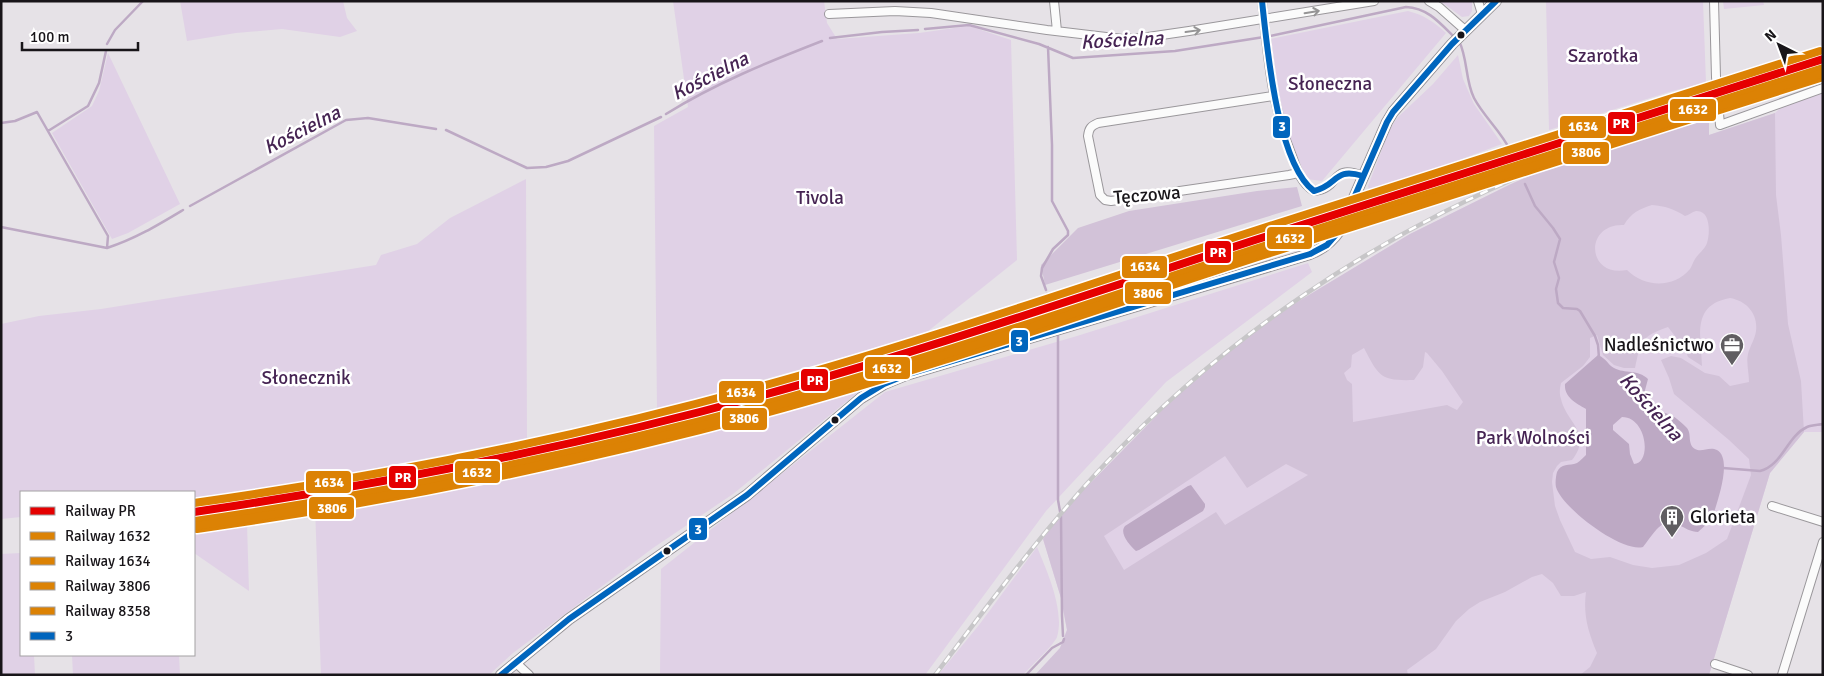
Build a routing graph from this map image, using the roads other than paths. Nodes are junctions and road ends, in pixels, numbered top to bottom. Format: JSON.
{"nodes":[{"id":1,"x":895,"y":1,"type":"edge"},
{"id":2,"x":907,"y":1,"type":"edge"},
{"id":3,"x":1054,"y":1,"type":"edge"},
{"id":4,"x":1262,"y":1,"type":"edge"},
{"id":5,"x":1374,"y":1,"type":"edge"},
{"id":6,"x":1429,"y":1,"type":"edge"},
{"id":7,"x":1478,"y":1,"type":"edge"},
{"id":8,"x":1496,"y":1,"type":"edge"},
{"id":9,"x":1714,"y":1,"type":"edge"},
{"id":10,"x":895,"y":11,"type":"junction"},
{"id":11,"x":908,"y":11,"type":"junction"},
{"id":12,"x":829,"y":14,"type":"dead end"},
{"id":13,"x":1482,"y":14,"type":"junction"},
{"id":14,"x":1264,"y":20,"type":"junction"},
{"id":15,"x":1057,"y":31,"type":"junction"},
{"id":16,"x":1459,"y":36,"type":"junction"},
{"id":17,"x":1823,"y":88,"type":"edge"},
{"id":18,"x":1273,"y":96,"type":"junction"},
{"id":19,"x":1298,"y":172,"type":"junction"},
{"id":20,"x":1363,"y":176,"type":"junction"},
{"id":21,"x":1772,"y":506,"type":"dead end"},
{"id":22,"x":1823,"y":522,"type":"edge"},
{"id":23,"x":1823,"y":542,"type":"edge"},
{"id":24,"x":515,"y":662,"type":"junction"},
{"id":25,"x":1716,"y":664,"type":"dead end"},
{"id":26,"x":501,"y":675,"type":"edge"},
{"id":27,"x":528,"y":675,"type":"edge"},
{"id":28,"x":1748,"y":675,"type":"edge"},
{"id":29,"x":1782,"y":675,"type":"edge"}],
"edges":[{"from":1,"to":10,"type":"street"},
{"from":2,"to":11,"type":"street"},
{"from":3,"to":15,"type":"street"},
{"from":4,"to":14,"type":"street"},
{"from":14,"to":5,"type":"street","one_way":true},
{"from":6,"to":16,"type":"street"},
{"from":7,"to":13,"type":"street"},
{"from":8,"to":13,"type":"street"},
{"from":9,"to":17,"type":"street"},
{"from":10,"to":11,"type":"street"},
{"from":10,"to":12,"type":"street"},
{"from":11,"to":15,"type":"street"},
{"from":13,"to":16,"type":"street"},
{"from":15,"to":14,"type":"street","one_way":true},
{"from":14,"to":18,"type":"street"},
{"from":16,"to":20,"type":"street"},
{"from":18,"to":19,"type":"street"},
{"from":18,"to":19,"type":"street","name":"Tęczowa"},
{"from":19,"to":20,"type":"street"},
{"from":20,"to":24,"type":"street"},
{"from":21,"to":22,"type":"street"},
{"from":23,"to":29,"type":"street"},
{"from":24,"to":26,"type":"street"},
{"from":24,"to":27,"type":"street"},
{"from":25,"to":28,"type":"street"}]}
